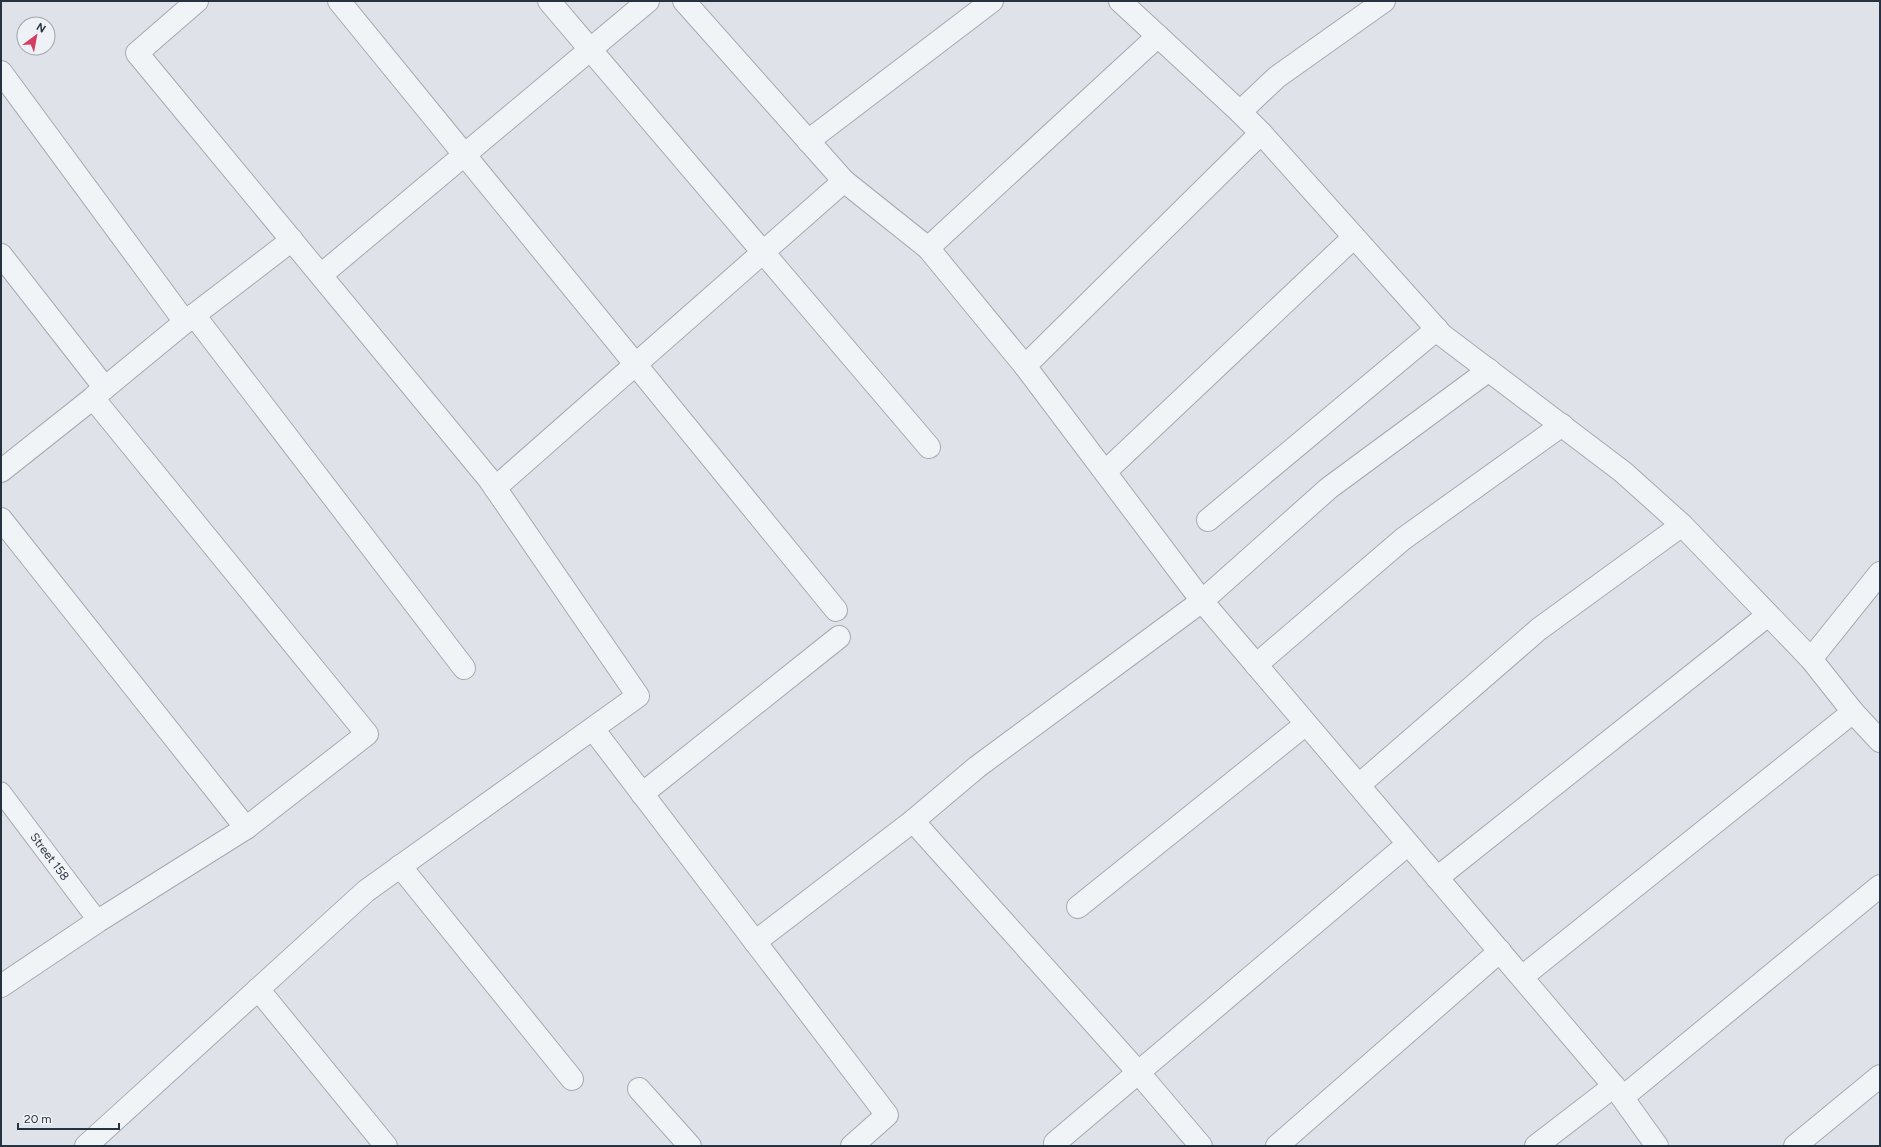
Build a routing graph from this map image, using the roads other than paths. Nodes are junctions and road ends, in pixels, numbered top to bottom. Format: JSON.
{"nodes":[{"id":1,"x":197,"y":1,"type":"edge"},
{"id":2,"x":339,"y":1,"type":"edge"},
{"id":3,"x":549,"y":1,"type":"edge"},
{"id":4,"x":648,"y":1,"type":"edge"},
{"id":5,"x":684,"y":1,"type":"edge"},
{"id":6,"x":992,"y":1,"type":"edge"},
{"id":7,"x":1120,"y":1,"type":"edge"},
{"id":8,"x":1384,"y":1,"type":"edge"},
{"id":9,"x":1158,"y":36,"type":"junction"},
{"id":10,"x":590,"y":49,"type":"junction"},
{"id":11,"x":1,"y":72,"type":"edge"},
{"id":12,"x":1240,"y":112,"type":"junction"},
{"id":13,"x":1261,"y":133,"type":"junction"},
{"id":14,"x":808,"y":140,"type":"junction"},
{"id":15,"x":464,"y":155,"type":"junction"},
{"id":16,"x":844,"y":181,"type":"junction"},
{"id":17,"x":1354,"y":238,"type":"junction"},
{"id":18,"x":292,"y":240,"type":"junction"},
{"id":19,"x":928,"y":248,"type":"junction"},
{"id":20,"x":763,"y":252,"type":"junction"},
{"id":21,"x":1,"y":255,"type":"edge"},
{"id":22,"x":321,"y":275,"type":"junction"},
{"id":23,"x":189,"y":319,"type":"junction"},
{"id":24,"x":1437,"y":329,"type":"junction"},
{"id":25,"x":636,"y":364,"type":"junction"},
{"id":26,"x":1025,"y":366,"type":"junction"},
{"id":27,"x":1489,"y":370,"type":"junction"},
{"id":28,"x":99,"y":393,"type":"junction"},
{"id":29,"x":1562,"y":425,"type":"junction"},
{"id":30,"x":929,"y":447,"type":"dead end"},
{"id":31,"x":1,"y":470,"type":"edge"},
{"id":32,"x":1105,"y":472,"type":"junction"},
{"id":33,"x":495,"y":488,"type":"junction"},
{"id":34,"x":1,"y":518,"type":"edge"},
{"id":35,"x":1208,"y":520,"type":"dead end"},
{"id":36,"x":1682,"y":525,"type":"junction"},
{"id":37,"x":1880,"y":573,"type":"edge"},
{"id":38,"x":1202,"y":601,"type":"junction"},
{"id":39,"x":836,"y":610,"type":"dead end"},
{"id":40,"x":1768,"y":615,"type":"junction"},
{"id":41,"x":840,"y":637,"type":"dead end"},
{"id":42,"x":1811,"y":659,"type":"junction"},
{"id":43,"x":1256,"y":664,"type":"junction"},
{"id":44,"x":464,"y":668,"type":"dead end"},
{"id":45,"x":1853,"y":712,"type":"junction"},
{"id":46,"x":1306,"y":724,"type":"junction"},
{"id":47,"x":593,"y":729,"type":"junction"},
{"id":48,"x":1880,"y":741,"type":"edge"},
{"id":49,"x":1358,"y":785,"type":"junction"},
{"id":50,"x":1,"y":792,"type":"edge"},
{"id":51,"x":642,"y":794,"type":"junction"},
{"id":52,"x":913,"y":821,"type":"junction"},
{"id":53,"x":246,"y":828,"type":"junction"},
{"id":54,"x":1408,"y":844,"type":"junction"},
{"id":55,"x":400,"y":866,"type":"junction"},
{"id":56,"x":1437,"y":878,"type":"junction"},
{"id":57,"x":1880,"y":886,"type":"edge"},
{"id":58,"x":1078,"y":907,"type":"dead end"},
{"id":59,"x":98,"y":921,"type":"junction"},
{"id":60,"x":755,"y":942,"type":"junction"},
{"id":61,"x":1500,"y":951,"type":"junction"},
{"id":62,"x":1522,"y":977,"type":"junction"},
{"id":63,"x":1,"y":986,"type":"edge"},
{"id":64,"x":258,"y":989,"type":"junction"},
{"id":65,"x":1138,"y":1072,"type":"junction"},
{"id":66,"x":1880,"y":1076,"type":"edge"},
{"id":67,"x":572,"y":1078,"type":"dead end"},
{"id":68,"x":639,"y":1089,"type":"dead end"},
{"id":69,"x":1618,"y":1092,"type":"junction"},
{"id":70,"x":86,"y":1146,"type":"edge"},
{"id":71,"x":386,"y":1146,"type":"edge"},
{"id":72,"x":690,"y":1146,"type":"edge"},
{"id":73,"x":852,"y":1146,"type":"edge"},
{"id":74,"x":1057,"y":1146,"type":"edge"},
{"id":75,"x":1201,"y":1146,"type":"edge"},
{"id":76,"x":1277,"y":1146,"type":"edge"},
{"id":77,"x":1536,"y":1146,"type":"edge"},
{"id":78,"x":1657,"y":1146,"type":"edge"},
{"id":79,"x":1795,"y":1146,"type":"edge"}],
"edges":[{"from":1,"to":18,"type":"street"},
{"from":2,"to":15,"type":"street"},
{"from":3,"to":10,"type":"street"},
{"from":4,"to":10,"type":"street"},
{"from":5,"to":14,"type":"street"},
{"from":6,"to":14,"type":"street"},
{"from":7,"to":9,"type":"street"},
{"from":8,"to":12,"type":"street"},
{"from":9,"to":12,"type":"street"},
{"from":9,"to":19,"type":"street"},
{"from":10,"to":15,"type":"street"},
{"from":10,"to":20,"type":"street"},
{"from":11,"to":23,"type":"street"},
{"from":12,"to":13,"type":"street"},
{"from":13,"to":17,"type":"street"},
{"from":13,"to":26,"type":"street"},
{"from":14,"to":16,"type":"street"},
{"from":15,"to":22,"type":"street"},
{"from":15,"to":25,"type":"street"},
{"from":16,"to":19,"type":"street"},
{"from":16,"to":20,"type":"street"},
{"from":17,"to":24,"type":"street"},
{"from":17,"to":32,"type":"street"},
{"from":18,"to":22,"type":"street"},
{"from":18,"to":23,"type":"street"},
{"from":19,"to":26,"type":"street"},
{"from":20,"to":25,"type":"street"},
{"from":20,"to":30,"type":"street"},
{"from":21,"to":28,"type":"street"},
{"from":22,"to":33,"type":"street"},
{"from":23,"to":28,"type":"street"},
{"from":23,"to":44,"type":"street"},
{"from":24,"to":27,"type":"street"},
{"from":24,"to":35,"type":"street"},
{"from":25,"to":33,"type":"street"},
{"from":25,"to":39,"type":"street"},
{"from":26,"to":32,"type":"street"},
{"from":27,"to":29,"type":"street"},
{"from":27,"to":38,"type":"street"},
{"from":28,"to":31,"type":"street"},
{"from":28,"to":53,"type":"street"},
{"from":29,"to":36,"type":"street"},
{"from":29,"to":43,"type":"street"},
{"from":32,"to":38,"type":"street"},
{"from":33,"to":47,"type":"street"},
{"from":34,"to":53,"type":"street"},
{"from":36,"to":40,"type":"street"},
{"from":36,"to":49,"type":"street"},
{"from":37,"to":42,"type":"street"},
{"from":38,"to":43,"type":"street"},
{"from":38,"to":52,"type":"street"},
{"from":40,"to":42,"type":"street"},
{"from":40,"to":56,"type":"street"},
{"from":41,"to":51,"type":"street"},
{"from":42,"to":45,"type":"street"},
{"from":43,"to":46,"type":"street"},
{"from":45,"to":48,"type":"street"},
{"from":45,"to":62,"type":"street"},
{"from":46,"to":49,"type":"street"},
{"from":46,"to":58,"type":"street"},
{"from":47,"to":51,"type":"street"},
{"from":47,"to":55,"type":"street"},
{"from":49,"to":54,"type":"street"},
{"from":50,"to":59,"type":"lane","name":"Street 158"},
{"from":51,"to":60,"type":"street"},
{"from":52,"to":60,"type":"street"},
{"from":52,"to":65,"type":"street"},
{"from":53,"to":59,"type":"street"},
{"from":54,"to":56,"type":"street"},
{"from":54,"to":65,"type":"street"},
{"from":55,"to":64,"type":"street"},
{"from":55,"to":67,"type":"street"},
{"from":56,"to":61,"type":"street"},
{"from":57,"to":69,"type":"street"},
{"from":59,"to":63,"type":"street"},
{"from":60,"to":73,"type":"street"},
{"from":61,"to":62,"type":"street"},
{"from":61,"to":76,"type":"street"},
{"from":62,"to":69,"type":"street"},
{"from":64,"to":70,"type":"street"},
{"from":64,"to":71,"type":"street"},
{"from":65,"to":74,"type":"street"},
{"from":65,"to":75,"type":"street"},
{"from":66,"to":79,"type":"street"},
{"from":68,"to":72,"type":"street"},
{"from":69,"to":77,"type":"street"},
{"from":69,"to":78,"type":"street"}]}
